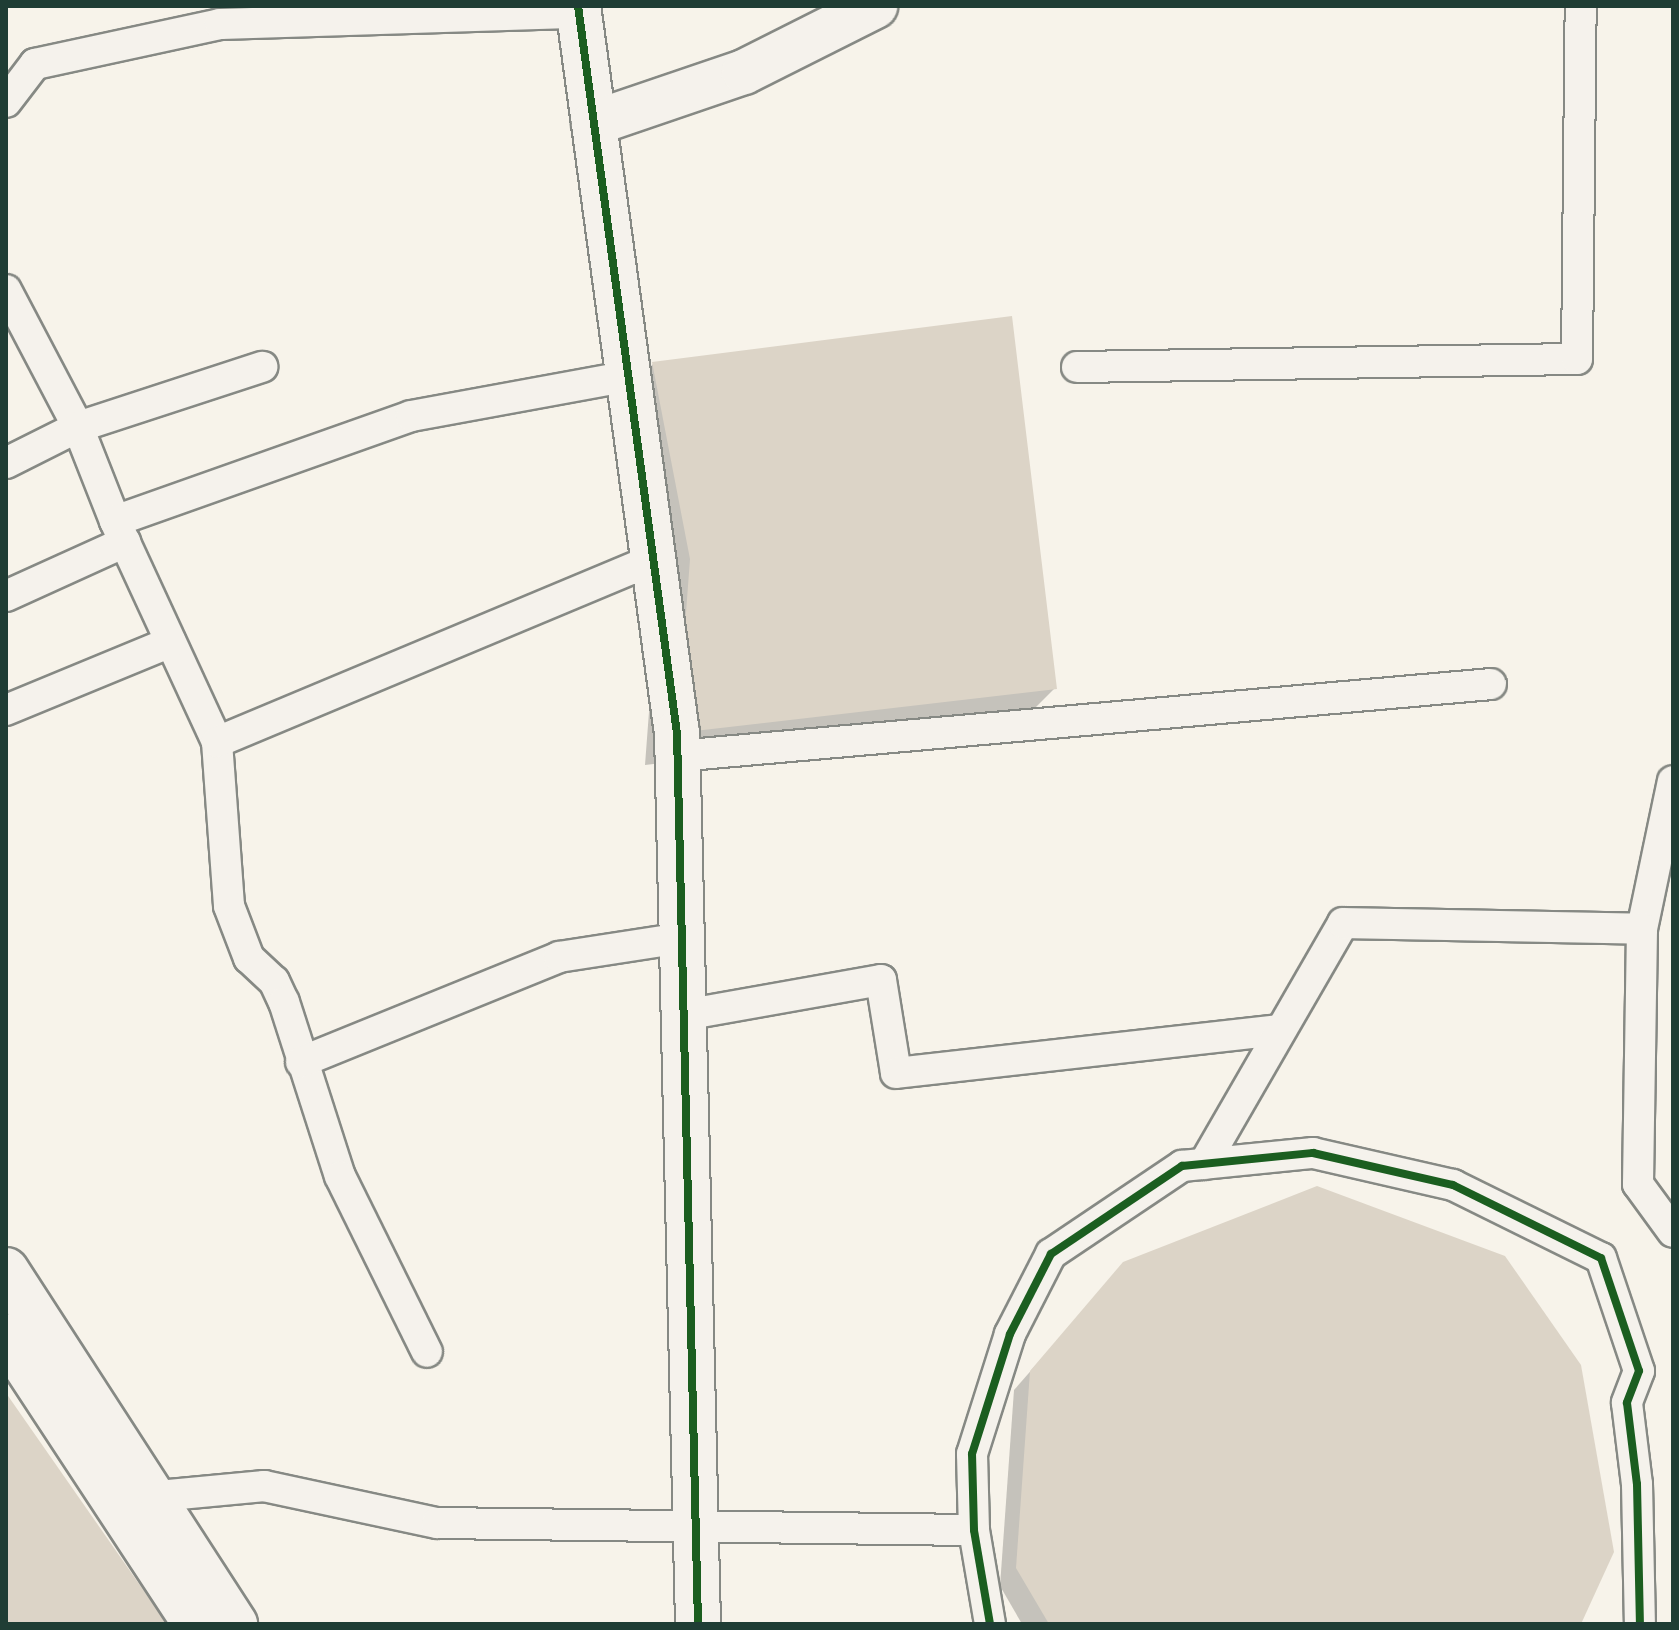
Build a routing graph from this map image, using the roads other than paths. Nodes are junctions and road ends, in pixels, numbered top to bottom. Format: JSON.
{"nodes":[{"id":1,"x":875,"y":6,"type":"edge"},
{"id":2,"x":1581,"y":6,"type":"edge"},
{"id":3,"x":579,"y":10,"type":"edge"},
{"id":4,"x":6,"y":102,"type":"edge"},
{"id":5,"x":594,"y":123,"type":"junction"},
{"id":6,"x":6,"y":290,"type":"edge"},
{"id":7,"x":262,"y":367,"type":"dead end"},
{"id":8,"x":1077,"y":367,"type":"dead end"},
{"id":9,"x":628,"y":376,"type":"junction"},
{"id":10,"x":78,"y":427,"type":"junction"},
{"id":11,"x":6,"y":463,"type":"edge"},
{"id":12,"x":120,"y":532,"type":"junction"},
{"id":13,"x":654,"y":559,"type":"junction"},
{"id":14,"x":6,"y":596,"type":"edge"},
{"id":15,"x":171,"y":642,"type":"junction"},
{"id":16,"x":1491,"y":684,"type":"dead end"},
{"id":17,"x":6,"y":710,"type":"edge"},
{"id":18,"x":217,"y":742,"type":"junction"},
{"id":19,"x":677,"y":756,"type":"junction"},
{"id":20,"x":1673,"y":781,"type":"edge"},
{"id":21,"x":1642,"y":929,"type":"junction"},
{"id":22,"x":682,"y":938,"type":"junction"},
{"id":23,"x":684,"y":1015,"type":"junction"},
{"id":24,"x":1279,"y":1030,"type":"junction"},
{"id":25,"x":301,"y":1062,"type":"junction"},
{"id":26,"x":1204,"y":1164,"type":"junction"},
{"id":27,"x":1673,"y":1232,"type":"edge"},
{"id":28,"x":6,"y":1270,"type":"edge"},
{"id":29,"x":6,"y":1336,"type":"edge"},
{"id":30,"x":427,"y":1352,"type":"dead end"},
{"id":31,"x":132,"y":1498,"type":"junction"},
{"id":32,"x":696,"y":1526,"type":"junction"},
{"id":33,"x":974,"y":1530,"type":"junction"},
{"id":34,"x":195,"y":1624,"type":"edge"},
{"id":35,"x":235,"y":1624,"type":"edge"},
{"id":36,"x":698,"y":1624,"type":"edge"},
{"id":37,"x":990,"y":1624,"type":"edge"},
{"id":38,"x":1640,"y":1624,"type":"edge"}],
"edges":[{"from":1,"to":5,"type":"street"},
{"from":2,"to":8,"type":"street"},
{"from":3,"to":4,"type":"street"},
{"from":3,"to":5,"type":"street"},
{"from":5,"to":9,"type":"street"},
{"from":6,"to":10,"type":"street"},
{"from":7,"to":10,"type":"street"},
{"from":9,"to":12,"type":"street"},
{"from":9,"to":13,"type":"street"},
{"from":10,"to":11,"type":"street"},
{"from":10,"to":12,"type":"street"},
{"from":12,"to":14,"type":"street"},
{"from":12,"to":15,"type":"street"},
{"from":13,"to":18,"type":"street"},
{"from":13,"to":19,"type":"street"},
{"from":15,"to":17,"type":"street"},
{"from":15,"to":18,"type":"street"},
{"from":16,"to":19,"type":"street"},
{"from":18,"to":25,"type":"street"},
{"from":19,"to":22,"type":"street"},
{"from":20,"to":21,"type":"street"},
{"from":21,"to":24,"type":"street"},
{"from":21,"to":27,"type":"street"},
{"from":22,"to":23,"type":"street"},
{"from":22,"to":25,"type":"street"},
{"from":23,"to":24,"type":"street"},
{"from":23,"to":32,"type":"street"},
{"from":24,"to":26,"type":"street"},
{"from":25,"to":30,"type":"street"},
{"from":26,"to":33,"type":"street"},
{"from":26,"to":38,"type":"street"},
{"from":28,"to":31,"type":"street"},
{"from":29,"to":31,"type":"street"},
{"from":31,"to":32,"type":"street"},
{"from":31,"to":34,"type":"street"},
{"from":31,"to":35,"type":"street"},
{"from":32,"to":33,"type":"street"},
{"from":32,"to":36,"type":"street"},
{"from":33,"to":37,"type":"street"}]}
